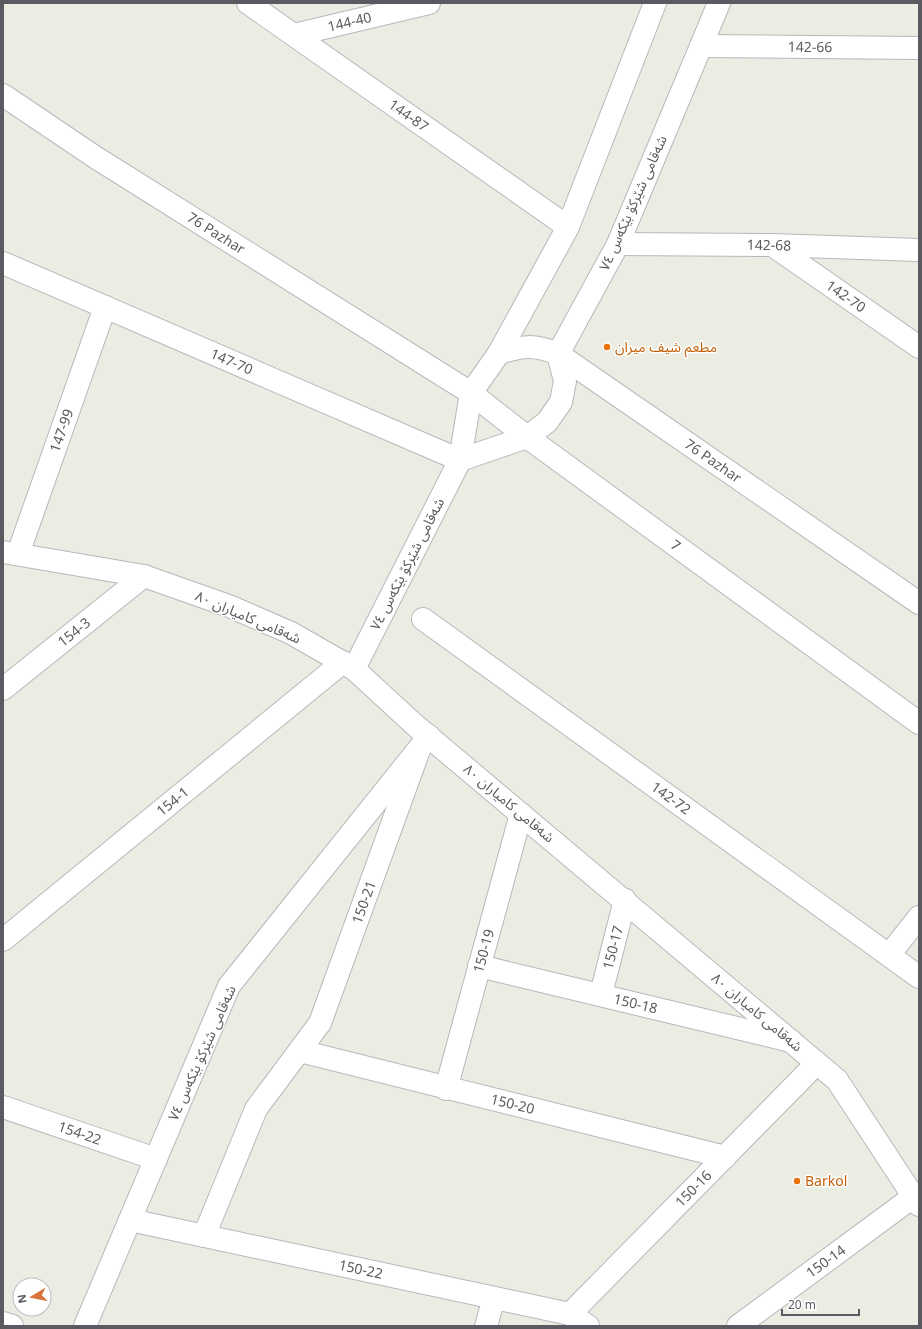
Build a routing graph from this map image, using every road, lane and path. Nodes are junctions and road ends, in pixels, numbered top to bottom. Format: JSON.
{"nodes":[{"id":1,"x":248,"y":3,"type":"edge"},
{"id":2,"x":428,"y":3,"type":"edge"},
{"id":3,"x":656,"y":3,"type":"edge"},
{"id":4,"x":718,"y":3,"type":"edge"},
{"id":5,"x":294,"y":35,"type":"junction"},
{"id":6,"x":701,"y":46,"type":"junction"},
{"id":7,"x":919,"y":48,"type":"edge"},
{"id":8,"x":3,"y":95,"type":"edge"},
{"id":9,"x":568,"y":227,"type":"junction"},
{"id":10,"x":618,"y":244,"type":"junction"},
{"id":11,"x":772,"y":246,"type":"junction"},
{"id":12,"x":919,"y":250,"type":"edge"},
{"id":13,"x":3,"y":263,"type":"edge"},
{"id":14,"x":105,"y":307,"type":"junction"},
{"id":15,"x":919,"y":347,"type":"edge"},
{"id":16,"x":499,"y":353,"type":"junction"},
{"id":17,"x":558,"y":354,"type":"junction"},
{"id":18,"x":432,"y":368,"type":"joint"},
{"id":19,"x":472,"y":393,"type":"junction"},
{"id":20,"x":527,"y":437,"type":"junction"},
{"id":21,"x":460,"y":460,"type":"junction"},
{"id":22,"x":11,"y":553,"type":"edge"},
{"id":23,"x":144,"y":576,"type":"junction"},
{"id":24,"x":919,"y":603,"type":"edge"},
{"id":25,"x":423,"y":619,"type":"dead end"},
{"id":26,"x":348,"y":666,"type":"junction"},
{"id":27,"x":3,"y":689,"type":"edge"},
{"id":28,"x":919,"y":723,"type":"edge"},
{"id":29,"x":424,"y":742,"type":"junction"},
{"id":30,"x":521,"y":814,"type":"junction"},
{"id":31,"x":625,"y":900,"type":"junction"},
{"id":32,"x":919,"y":917,"type":"edge"},
{"id":33,"x":3,"y":940,"type":"edge"},
{"id":34,"x":889,"y":955,"type":"junction"},
{"id":35,"x":480,"y":966,"type":"junction"},
{"id":36,"x":919,"y":977,"type":"edge"},
{"id":37,"x":601,"y":994,"type":"junction"},
{"id":38,"x":791,"y":1041,"type":"junction"},
{"id":39,"x":300,"y":1051,"type":"junction"},
{"id":40,"x":817,"y":1063,"type":"junction"},
{"id":41,"x":446,"y":1089,"type":"junction"},
{"id":42,"x":3,"y":1107,"type":"edge"},
{"id":43,"x":725,"y":1157,"type":"junction"},
{"id":44,"x":156,"y":1159,"type":"junction"},
{"id":45,"x":916,"y":1201,"type":"edge"},
{"id":46,"x":130,"y":1220,"type":"junction"},
{"id":47,"x":204,"y":1236,"type":"junction"},
{"id":48,"x":494,"y":1298,"type":"junction"},
{"id":49,"x":570,"y":1314,"type":"junction"},
{"id":50,"x":3,"y":1323,"type":"edge"},
{"id":51,"x":12,"y":1326,"type":"edge"},
{"id":52,"x":85,"y":1326,"type":"edge"},
{"id":53,"x":486,"y":1326,"type":"edge"},
{"id":54,"x":588,"y":1326,"type":"edge"},
{"id":55,"x":738,"y":1326,"type":"edge"}],
"edges":[{"from":1,"to":5,"type":"street","name":"144-87"},
{"from":2,"to":5,"type":"street","name":"144-40"},
{"from":3,"to":9,"type":"street","name":"شەقامی شێرکۆ بێکەس ٧٤"},
{"from":4,"to":6,"type":"street","name":"شەقامی شێرکۆ بێکەس ٧٤"},
{"from":5,"to":9,"type":"street","name":"144-87"},
{"from":6,"to":7,"type":"street","name":"142-66"},
{"from":6,"to":10,"type":"street","name":"شەقامی شێرکۆ بێکەس ٧٤"},
{"from":8,"to":18,"type":"street","name":"76 Pazhar"},
{"from":9,"to":16,"type":"street","name":"شەقامی شێرکۆ بێکەس ٧٤"},
{"from":10,"to":11,"type":"street","name":"142-68"},
{"from":10,"to":17,"type":"street","name":"شەقامی شێرکۆ بێکەس ٧٤"},
{"from":11,"to":12,"type":"street","name":"142-68"},
{"from":11,"to":15,"type":"street","name":"142-70"},
{"from":13,"to":14,"type":"street","name":"147-70"},
{"from":14,"to":21,"type":"street","name":"147-70"},
{"from":14,"to":22,"type":"street","name":"147-99"},
{"from":16,"to":17,"type":"street","name":"76 Pazhar"},
{"from":16,"to":19,"type":"street","name":"شەقامی شێرکۆ بێکەس ٧٤"},
{"from":17,"to":20,"type":"street"},
{"from":17,"to":24,"type":"street","name":"76 Pazhar"},
{"from":18,"to":19,"type":"street","name":"7"},
{"from":19,"to":20,"type":"street","name":"7"},
{"from":19,"to":21,"type":"street","name":"شەقامی شێرکۆ بێکەس ٧٤"},
{"from":20,"to":21,"type":"street"},
{"from":20,"to":28,"type":"street","name":"7"},
{"from":21,"to":26,"type":"street","name":"شەقامی شێرکۆ بێکەس ٧٤"},
{"from":22,"to":23,"type":"street","name":"شەقامی کامیاران ٨٠"},
{"from":23,"to":26,"type":"street","name":"شەقامی کامیاران ٨٠"},
{"from":23,"to":27,"type":"street","name":"154-3"},
{"from":25,"to":34,"type":"street","name":"142-72"},
{"from":26,"to":29,"type":"street","name":"شەقامی کامیاران ٨٠"},
{"from":26,"to":33,"type":"street","name":"154-1"},
{"from":29,"to":30,"type":"street","name":"شەقامی کامیاران ٨٠"},
{"from":29,"to":39,"type":"street","name":"150-21"},
{"from":29,"to":44,"type":"street","name":"شەقامی شێرکۆ بێکەس ٧٤"},
{"from":30,"to":31,"type":"street","name":"شەقامی کامیاران ٨٠"},
{"from":30,"to":35,"type":"street","name":"150-19"},
{"from":31,"to":37,"type":"street","name":"150-17"},
{"from":31,"to":38,"type":"street","name":"شەقامی کامیاران ٨٠"},
{"from":32,"to":34,"type":"street"},
{"from":34,"to":36,"type":"street","name":"142-72"},
{"from":35,"to":37,"type":"street","name":"150-18"},
{"from":35,"to":41,"type":"street","name":"150-19"},
{"from":37,"to":38,"type":"street","name":"150-18"},
{"from":38,"to":40,"type":"street","name":"شەقامی کامیاران ٨٠"},
{"from":39,"to":41,"type":"street","name":"150-20"},
{"from":39,"to":47,"type":"street","name":"150-21"},
{"from":40,"to":43,"type":"street","name":"150-16"},
{"from":40,"to":45,"type":"street","name":"شەقامی کامیاران ٨٠"},
{"from":41,"to":43,"type":"street","name":"150-20"},
{"from":42,"to":44,"type":"street","name":"154-22"},
{"from":43,"to":49,"type":"street","name":"150-16"},
{"from":44,"to":46,"type":"street","name":"شەقامی شێرکۆ بێکەس ٧٤"},
{"from":45,"to":55,"type":"street","name":"150-14"},
{"from":46,"to":47,"type":"street","name":"150-22"},
{"from":46,"to":52,"type":"street","name":"شەقامی شێرکۆ بێکەس ٧٤"},
{"from":47,"to":48,"type":"street","name":"150-22"},
{"from":48,"to":49,"type":"street","name":"150-22"},
{"from":48,"to":53,"type":"street"},
{"from":49,"to":54,"type":"street","name":"150-22"},
{"from":50,"to":51,"type":"street"}]}
